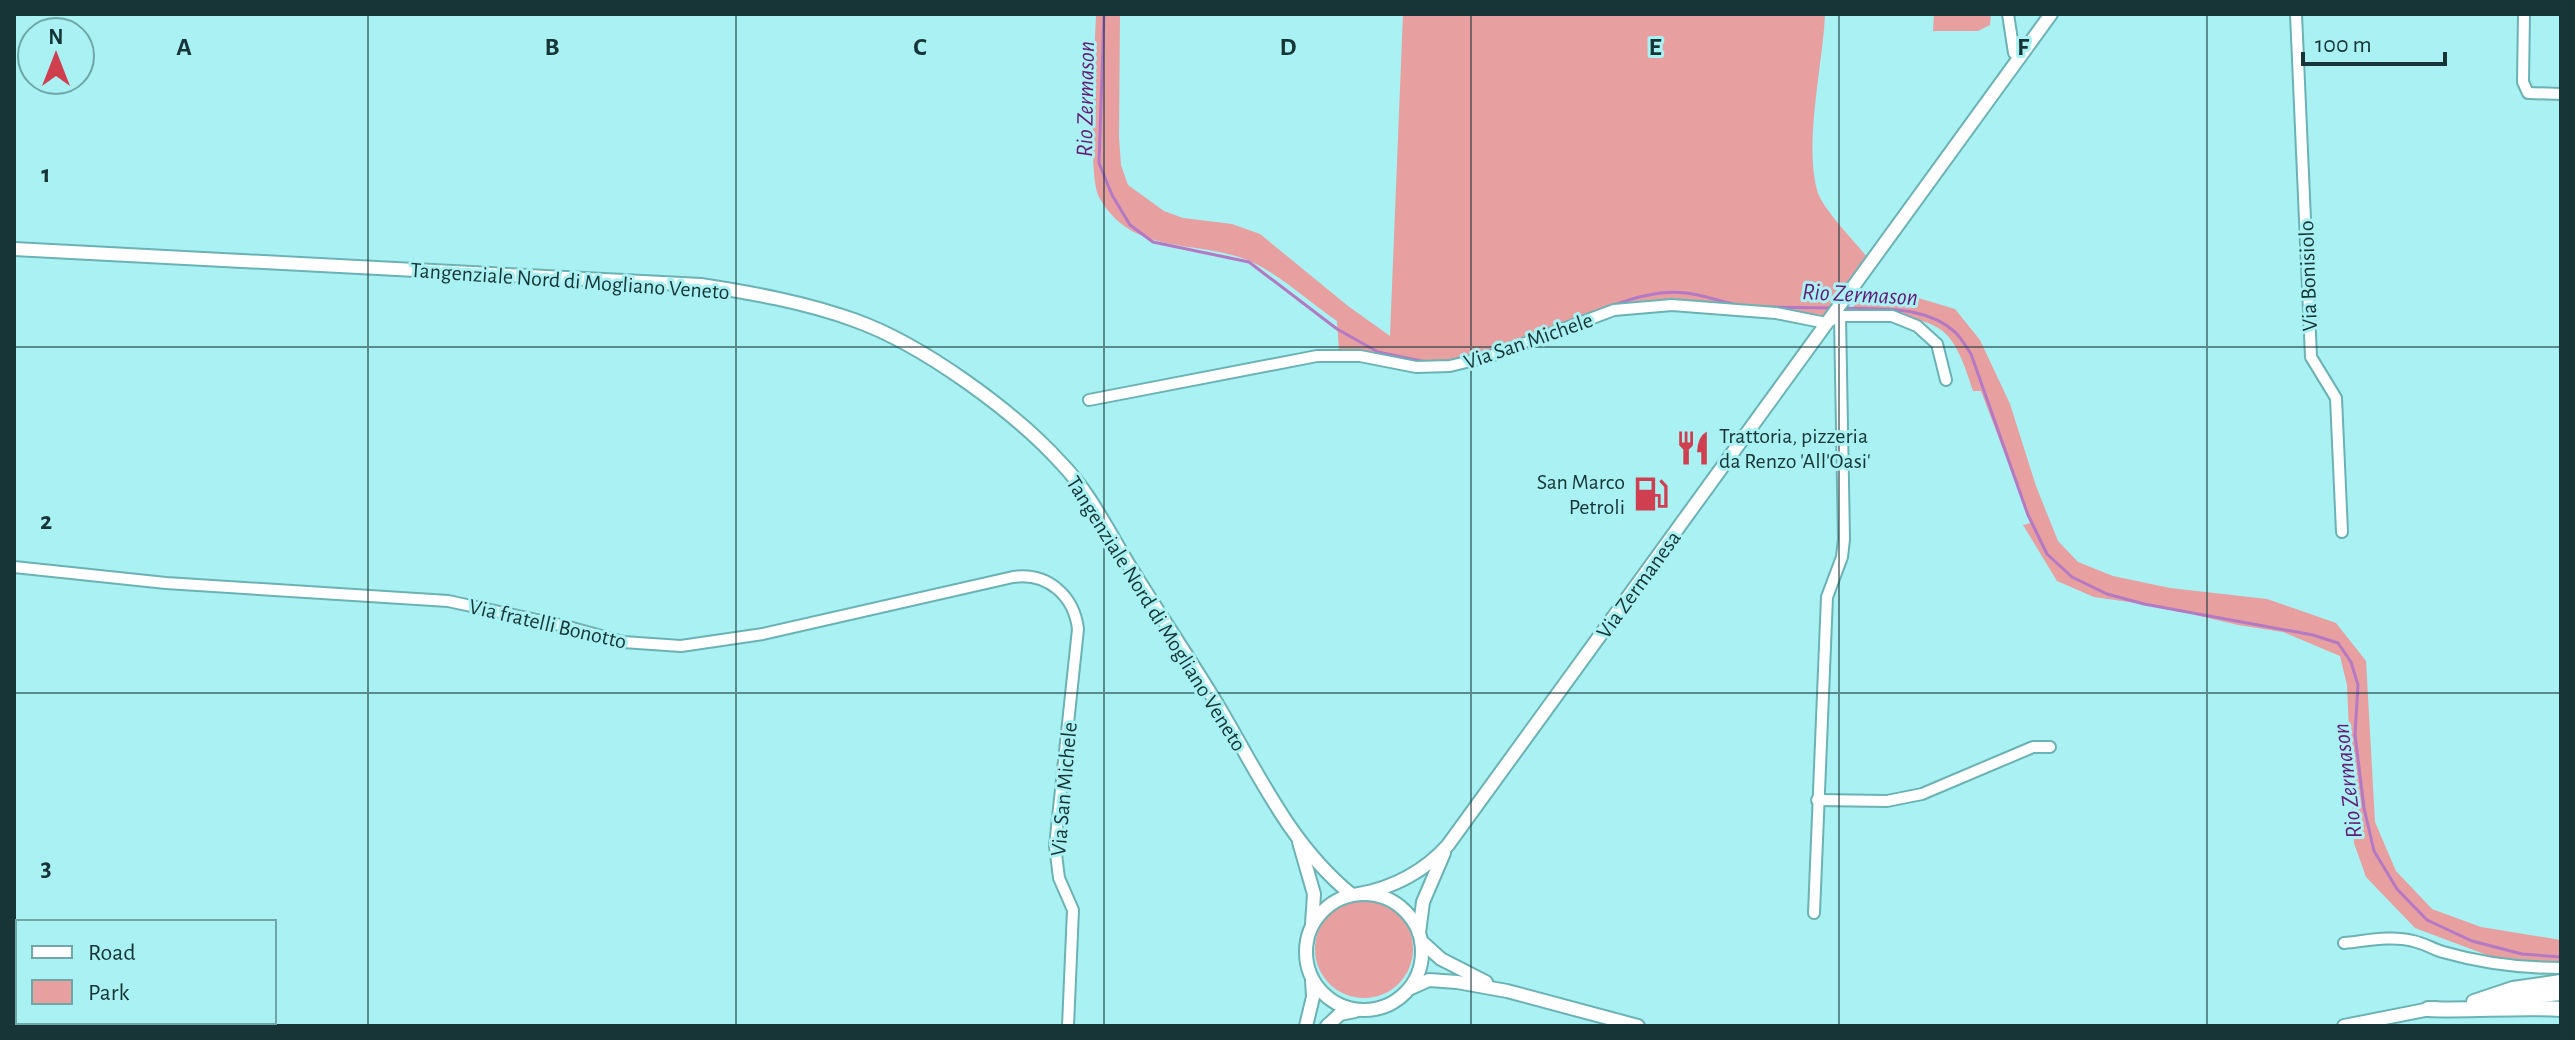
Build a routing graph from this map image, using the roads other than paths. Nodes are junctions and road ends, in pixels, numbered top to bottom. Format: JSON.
{"nodes":[{"id":1,"x":2008,"y":14,"type":"edge"},
{"id":2,"x":2051,"y":14,"type":"edge"},
{"id":3,"x":2296,"y":14,"type":"edge"},
{"id":4,"x":2524,"y":14,"type":"edge"},
{"id":5,"x":2020,"y":57,"type":"junction"},
{"id":6,"x":2561,"y":94,"type":"edge"},
{"id":7,"x":14,"y":249,"type":"edge"},
{"id":8,"x":1840,"y":316,"type":"junction"},
{"id":9,"x":1826,"y":323,"type":"junction"},
{"id":10,"x":1946,"y":380,"type":"dead end"},
{"id":11,"x":1089,"y":400,"type":"dead end"},
{"id":12,"x":2342,"y":532,"type":"dead end"},
{"id":13,"x":14,"y":567,"type":"edge"},
{"id":14,"x":1068,"y":600,"type":"joint"},
{"id":15,"x":2050,"y":747,"type":"dead end"},
{"id":16,"x":1817,"y":800,"type":"junction"},
{"id":17,"x":1299,"y":842,"type":"junction"},
{"id":18,"x":1448,"y":845,"type":"junction"},
{"id":19,"x":1356,"y":895,"type":"junction"},
{"id":20,"x":1814,"y":913,"type":"dead end"},
{"id":21,"x":1311,"y":928,"type":"junction"},
{"id":22,"x":1420,"y":937,"type":"junction"},
{"id":23,"x":2344,"y":943,"type":"dead end"},
{"id":24,"x":2561,"y":968,"type":"edge"},
{"id":25,"x":1311,"y":977,"type":"junction"},
{"id":26,"x":2561,"y":982,"type":"edge"},
{"id":27,"x":1408,"y":990,"type":"junction"},
{"id":28,"x":1507,"y":991,"type":"junction"},
{"id":29,"x":2561,"y":994,"type":"edge"},
{"id":30,"x":2474,"y":1002,"type":"junction"},
{"id":31,"x":2428,"y":1009,"type":"junction"},
{"id":32,"x":2561,"y":1009,"type":"edge"},
{"id":33,"x":1365,"y":1010,"type":"junction"},
{"id":34,"x":1068,"y":1026,"type":"edge"},
{"id":35,"x":1306,"y":1026,"type":"edge"},
{"id":36,"x":1327,"y":1026,"type":"edge"},
{"id":37,"x":1638,"y":1026,"type":"edge"},
{"id":38,"x":2344,"y":1026,"type":"edge"}],
"edges":[{"from":1,"to":5,"type":"street"},
{"from":2,"to":5,"type":"main road"},
{"from":3,"to":12,"type":"street","name":"Via Bonisiolo"},
{"from":4,"to":6,"type":"street"},
{"from":5,"to":9,"type":"main road","name":"Via Zermanesa"},
{"from":7,"to":17,"type":"main road","name":"Tangenziale Nord di Mogliano Veneto"},
{"from":8,"to":9,"type":"street","name":"Via Zermanesa"},
{"from":8,"to":10,"type":"street","name":"Via Zermanesa"},
{"from":8,"to":16,"type":"street"},
{"from":9,"to":11,"type":"street","name":"Via San Michele"},
{"from":9,"to":18,"type":"main road","name":"Via Zermanesa"},
{"from":13,"to":14,"type":"street","name":"Via fratelli Bonotto"},
{"from":14,"to":34,"type":"street","name":"Via San Michele"},
{"from":15,"to":16,"type":"street"},
{"from":16,"to":20,"type":"street"},
{"from":17,"to":19,"type":"main road","name":"Tangenziale Nord di Mogliano Veneto"},
{"from":17,"to":21,"type":"main road","name":"Tangenziale Nord di Mogliano Veneto"},
{"from":18,"to":19,"type":"main road","name":"Via Zermanesa"},
{"from":18,"to":22,"type":"main road","name":"Via Zermanesa"},
{"from":19,"to":21,"type":"main road","name":"Via Zermanesa"},
{"from":19,"to":22,"type":"main road"},
{"from":21,"to":25,"type":"main road"},
{"from":22,"to":27,"type":"main road","name":"Via Zermanesa"},
{"from":22,"to":28,"type":"main road"},
{"from":23,"to":24,"type":"street"},
{"from":25,"to":33,"type":"main road"},
{"from":25,"to":35,"type":"main road"},
{"from":26,"to":30,"type":"highway"},
{"from":27,"to":28,"type":"main road"},
{"from":27,"to":33,"type":"main road"},
{"from":28,"to":37,"type":"main road"},
{"from":29,"to":30,"type":"main road"},
{"from":30,"to":31,"type":"main road"},
{"from":31,"to":32,"type":"highway"},
{"from":31,"to":38,"type":"main road"},
{"from":33,"to":36,"type":"main road"}]}
